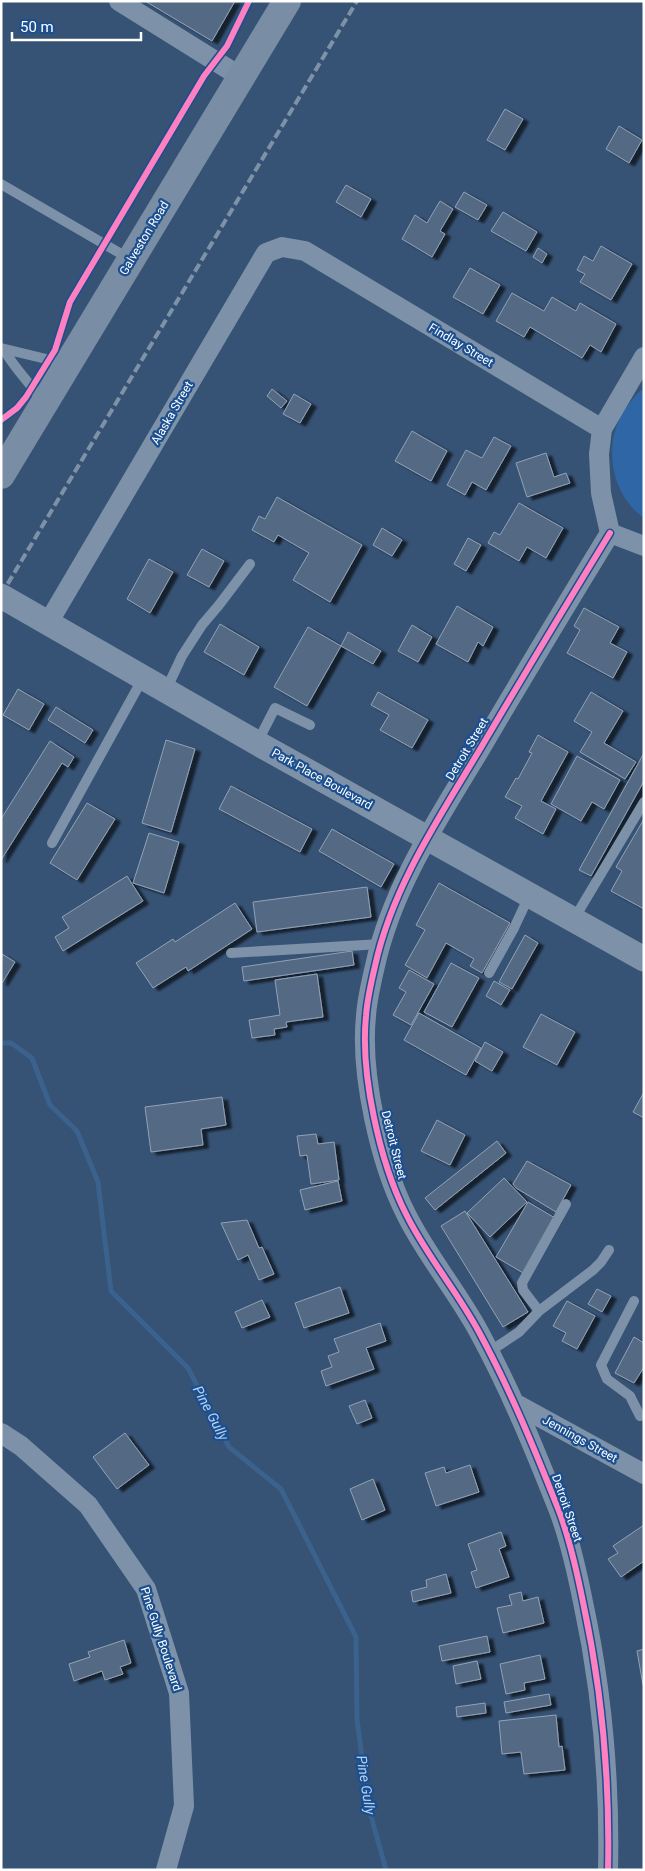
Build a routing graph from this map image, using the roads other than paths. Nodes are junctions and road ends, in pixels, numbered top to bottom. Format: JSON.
{"nodes":[{"id":1,"x":119,"y":1,"type":"edge"},
{"id":2,"x":287,"y":1,"type":"edge"},
{"id":3,"x":241,"y":77,"type":"junction"},
{"id":4,"x":1,"y":184,"type":"edge"},
{"id":5,"x":131,"y":260,"type":"junction"},
{"id":6,"x":319,"y":260,"type":"joint"},
{"id":7,"x":3,"y":349,"type":"edge"},
{"id":8,"x":644,"y":357,"type":"edge"},
{"id":9,"x":68,"y":365,"type":"junction"},
{"id":10,"x":44,"y":404,"type":"junction"},
{"id":11,"x":602,"y":430,"type":"junction"},
{"id":12,"x":1,"y":475,"type":"edge"},
{"id":13,"x":610,"y":532,"type":"junction"},
{"id":14,"x":644,"y":546,"type":"edge"},
{"id":15,"x":250,"y":564,"type":"dead end"},
{"id":16,"x":1,"y":596,"type":"edge"},
{"id":17,"x":48,"y":623,"type":"junction"},
{"id":18,"x":144,"y":677,"type":"junction"},
{"id":19,"x":166,"y":690,"type":"junction"},
{"id":20,"x":310,"y":725,"type":"dead end"},
{"id":21,"x":257,"y":743,"type":"junction"},
{"id":22,"x":644,"y":802,"type":"edge"},
{"id":23,"x":427,"y":838,"type":"junction"},
{"id":24,"x":52,"y":843,"type":"dead end"},
{"id":25,"x":529,"y":896,"type":"junction"},
{"id":26,"x":573,"y":920,"type":"junction"},
{"id":27,"x":381,"y":944,"type":"junction"},
{"id":28,"x":231,"y":953,"type":"dead end"},
{"id":29,"x":644,"y":960,"type":"edge"},
{"id":30,"x":489,"y":973,"type":"dead end"},
{"id":31,"x":566,"y":1204,"type":"dead end"},
{"id":32,"x":609,"y":1250,"type":"dead end"},
{"id":33,"x":634,"y":1301,"type":"dead end"},
{"id":34,"x":540,"y":1311,"type":"junction"},
{"id":35,"x":489,"y":1352,"type":"junction"},
{"id":36,"x":516,"y":1404,"type":"junction"},
{"id":37,"x":640,"y":1416,"type":"dead end"},
{"id":38,"x":1,"y":1433,"type":"edge"},
{"id":39,"x":644,"y":1474,"type":"edge"},
{"id":40,"x":166,"y":1870,"type":"edge"},
{"id":41,"x":608,"y":1870,"type":"edge"}],
"edges":[{"from":1,"to":3,"type":"street"},
{"from":2,"to":3,"type":"main road","name":"Galveston Road"},
{"from":3,"to":5,"type":"main road","name":"Galveston Road"},
{"from":4,"to":5,"type":"lane"},
{"from":5,"to":9,"type":"main road","name":"Galveston Road"},
{"from":6,"to":11,"type":"street","name":"Findlay Street"},
{"from":6,"to":17,"type":"street","name":"Alaska Street"},
{"from":7,"to":9,"type":"lane"},
{"from":7,"to":10,"type":"lane"},
{"from":8,"to":11,"type":"street"},
{"from":9,"to":10,"type":"main road","name":"Galveston Road"},
{"from":10,"to":12,"type":"main road","name":"Galveston Road"},
{"from":11,"to":13,"type":"street"},
{"from":13,"to":14,"type":"street"},
{"from":13,"to":23,"type":"street","name":"Detroit Street"},
{"from":15,"to":19,"type":"lane"},
{"from":16,"to":17,"type":"street","name":"Park Place Boulevard"},
{"from":17,"to":18,"type":"street","name":"Park Place Boulevard"},
{"from":18,"to":19,"type":"street","name":"Park Place Boulevard"},
{"from":18,"to":24,"type":"lane"},
{"from":19,"to":21,"type":"street","name":"Park Place Boulevard"},
{"from":20,"to":21,"type":"lane"},
{"from":21,"to":23,"type":"street","name":"Park Place Boulevard"},
{"from":22,"to":26,"type":"lane"},
{"from":23,"to":25,"type":"street","name":"Park Place Boulevard"},
{"from":23,"to":27,"type":"street","name":"Detroit Street"},
{"from":25,"to":26,"type":"street","name":"Park Place Boulevard"},
{"from":25,"to":30,"type":"lane"},
{"from":26,"to":29,"type":"street","name":"Park Place Boulevard"},
{"from":27,"to":28,"type":"lane"},
{"from":27,"to":35,"type":"street","name":"Detroit Street"},
{"from":31,"to":34,"type":"lane"},
{"from":32,"to":34,"type":"lane"},
{"from":33,"to":37,"type":"lane"},
{"from":34,"to":35,"type":"lane"},
{"from":35,"to":36,"type":"street","name":"Detroit Street"},
{"from":36,"to":39,"type":"street","name":"Jennings Street"},
{"from":36,"to":41,"type":"street","name":"Detroit Street"},
{"from":38,"to":40,"type":"street","name":"Pine Gully Boulevard"}]}
